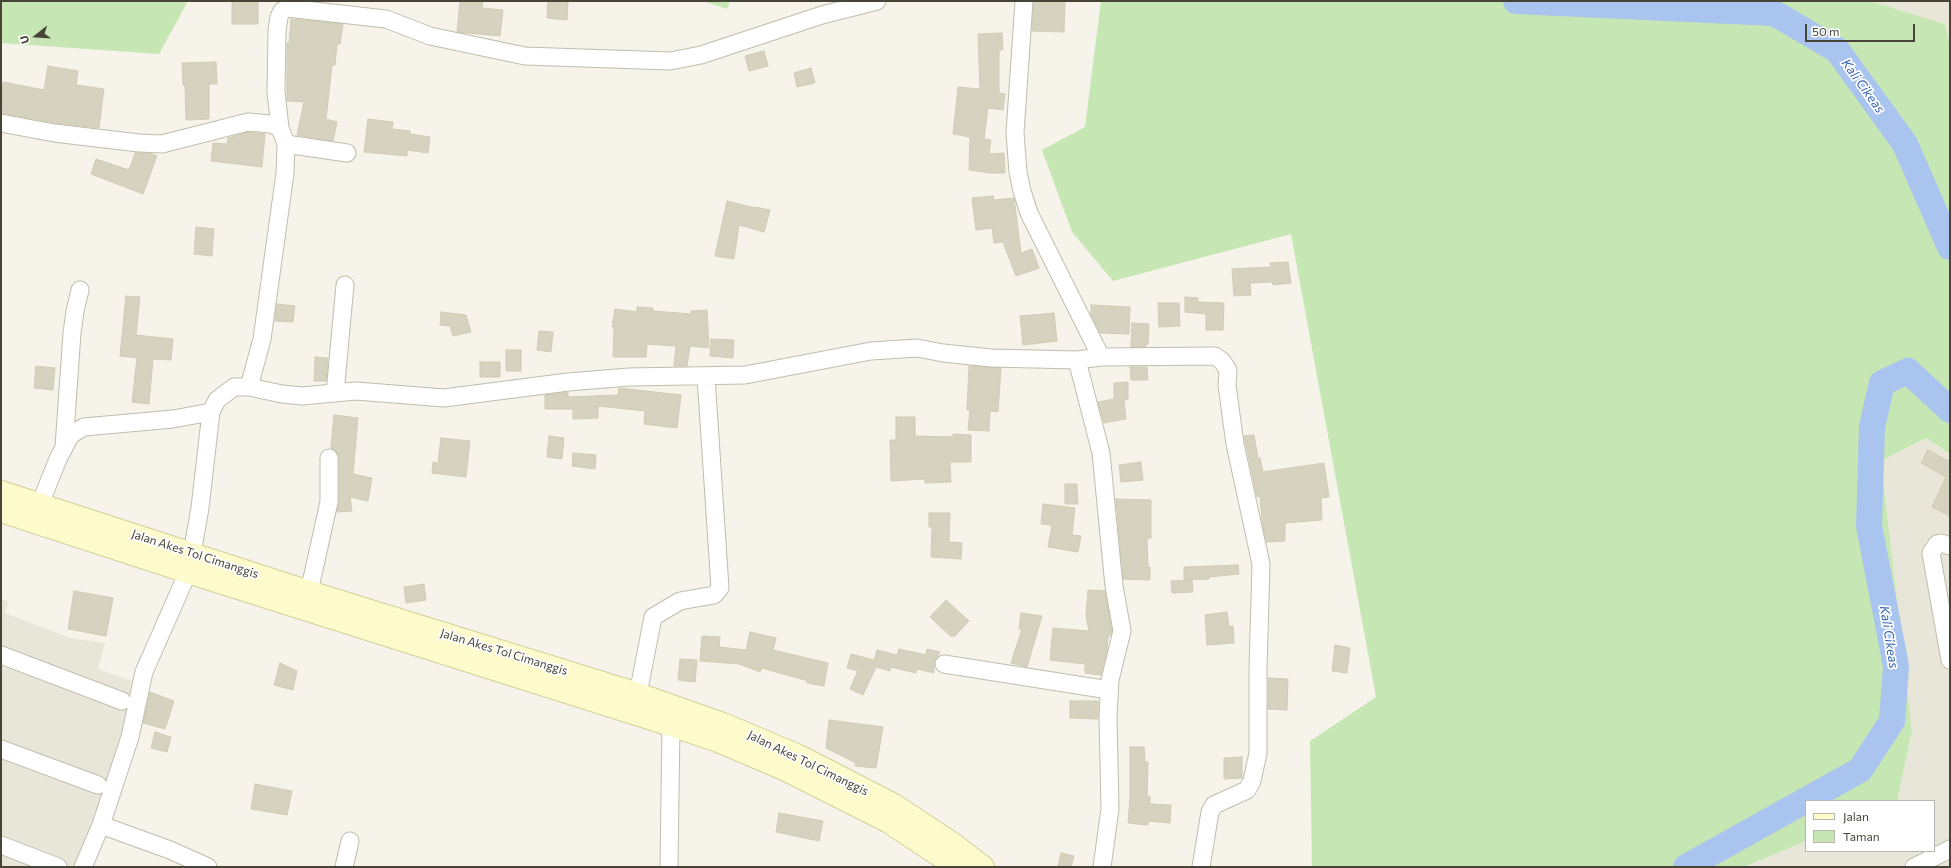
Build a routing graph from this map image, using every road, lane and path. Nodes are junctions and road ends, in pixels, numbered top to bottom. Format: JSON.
{"nodes":[{"id":1,"x":877,"y":1,"type":"edge"},
{"id":2,"x":1022,"y":1,"type":"edge"},
{"id":3,"x":1,"y":123,"type":"edge"},
{"id":4,"x":280,"y":128,"type":"junction"},
{"id":5,"x":286,"y":144,"type":"junction"},
{"id":6,"x":347,"y":153,"type":"dead end"},
{"id":7,"x":345,"y":285,"type":"dead end"},
{"id":8,"x":80,"y":290,"type":"dead end"},
{"id":9,"x":1101,"y":357,"type":"junction"},
{"id":10,"x":1077,"y":360,"type":"junction"},
{"id":11,"x":706,"y":377,"type":"junction"},
{"id":12,"x":249,"y":387,"type":"junction"},
{"id":13,"x":335,"y":393,"type":"junction"},
{"id":14,"x":211,"y":412,"type":"junction"},
{"id":15,"x":64,"y":449,"type":"junction"},
{"id":16,"x":329,"y":458,"type":"dead end"},
{"id":17,"x":1,"y":492,"type":"edge"},
{"id":18,"x":40,"y":504,"type":"junction"},
{"id":19,"x":1,"y":511,"type":"edge"},
{"id":20,"x":1950,"y":546,"type":"edge"},
{"id":21,"x":190,"y":562,"type":"junction"},
{"id":22,"x":309,"y":592,"type":"junction"},
{"id":23,"x":1946,"y":617,"type":"edge"},
{"id":24,"x":1,"y":655,"type":"edge"},
{"id":25,"x":1950,"y":660,"type":"edge"},
{"id":26,"x":944,"y":664,"type":"dead end"},
{"id":27,"x":1109,"y":690,"type":"junction"},
{"id":28,"x":638,"y":694,"type":"junction"},
{"id":29,"x":122,"y":700,"type":"dead end"},
{"id":30,"x":671,"y":725,"type":"junction"},
{"id":31,"x":720,"y":732,"type":"junction"},
{"id":32,"x":1,"y":749,"type":"edge"},
{"id":33,"x":98,"y":785,"type":"dead end"},
{"id":34,"x":101,"y":825,"type":"junction"},
{"id":35,"x":350,"y":842,"type":"dead end"},
{"id":36,"x":1,"y":845,"type":"edge"},
{"id":37,"x":1950,"y":849,"type":"edge"},
{"id":38,"x":58,"y":867,"type":"edge"},
{"id":39,"x":83,"y":867,"type":"edge"},
{"id":40,"x":208,"y":867,"type":"edge"},
{"id":41,"x":344,"y":867,"type":"edge"},
{"id":42,"x":669,"y":867,"type":"edge"},
{"id":43,"x":957,"y":867,"type":"edge"},
{"id":44,"x":983,"y":867,"type":"edge"},
{"id":45,"x":1102,"y":867,"type":"edge"},
{"id":46,"x":1201,"y":867,"type":"edge"},
{"id":47,"x":1914,"y":867,"type":"edge"}],
"edges":[{"from":1,"to":4,"type":"street"},
{"from":2,"to":9,"type":"street"},
{"from":3,"to":4,"type":"street"},
{"from":4,"to":5,"type":"street"},
{"from":5,"to":6,"type":"street"},
{"from":5,"to":12,"type":"street"},
{"from":7,"to":13,"type":"street"},
{"from":8,"to":15,"type":"street"},
{"from":9,"to":10,"type":"street"},
{"from":9,"to":46,"type":"street"},
{"from":10,"to":11,"type":"street"},
{"from":10,"to":27,"type":"street"},
{"from":11,"to":13,"type":"street"},
{"from":11,"to":28,"type":"street"},
{"from":12,"to":13,"type":"street"},
{"from":12,"to":14,"type":"street"},
{"from":14,"to":15,"type":"street"},
{"from":14,"to":21,"type":"street"},
{"from":15,"to":18,"type":"street"},
{"from":16,"to":22,"type":"street"},
{"from":17,"to":18,"type":"main road","name":"Jalan Akes Tol Cimanggis"},
{"from":18,"to":21,"type":"main road","name":"Jalan Akes Tol Cimanggis"},
{"from":19,"to":21,"type":"main road","name":"Jalan Akes Tol Cimanggis"},
{"from":20,"to":23,"type":"street"},
{"from":21,"to":22,"type":"main road","name":"Jalan Akes Tol Cimanggis"},
{"from":21,"to":30,"type":"main road","name":"Jalan Akes Tol Cimanggis"},
{"from":21,"to":34,"type":"street"},
{"from":22,"to":28,"type":"main road","name":"Jalan Akes Tol Cimanggis"},
{"from":23,"to":25,"type":"street"},
{"from":24,"to":29,"type":"street"},
{"from":26,"to":27,"type":"street"},
{"from":27,"to":45,"type":"street"},
{"from":28,"to":31,"type":"main road","name":"Jalan Akes Tol Cimanggis"},
{"from":30,"to":31,"type":"main road","name":"Jalan Akes Tol Cimanggis"},
{"from":30,"to":42,"type":"street"},
{"from":31,"to":43,"type":"main road","name":"Jalan Akes Tol Cimanggis"},
{"from":31,"to":44,"type":"main road","name":"Jalan Akes Tol Cimanggis"},
{"from":32,"to":33,"type":"street"},
{"from":34,"to":39,"type":"street"},
{"from":34,"to":40,"type":"street"},
{"from":35,"to":41,"type":"street"},
{"from":36,"to":38,"type":"street"},
{"from":37,"to":47,"type":"street"}]}
